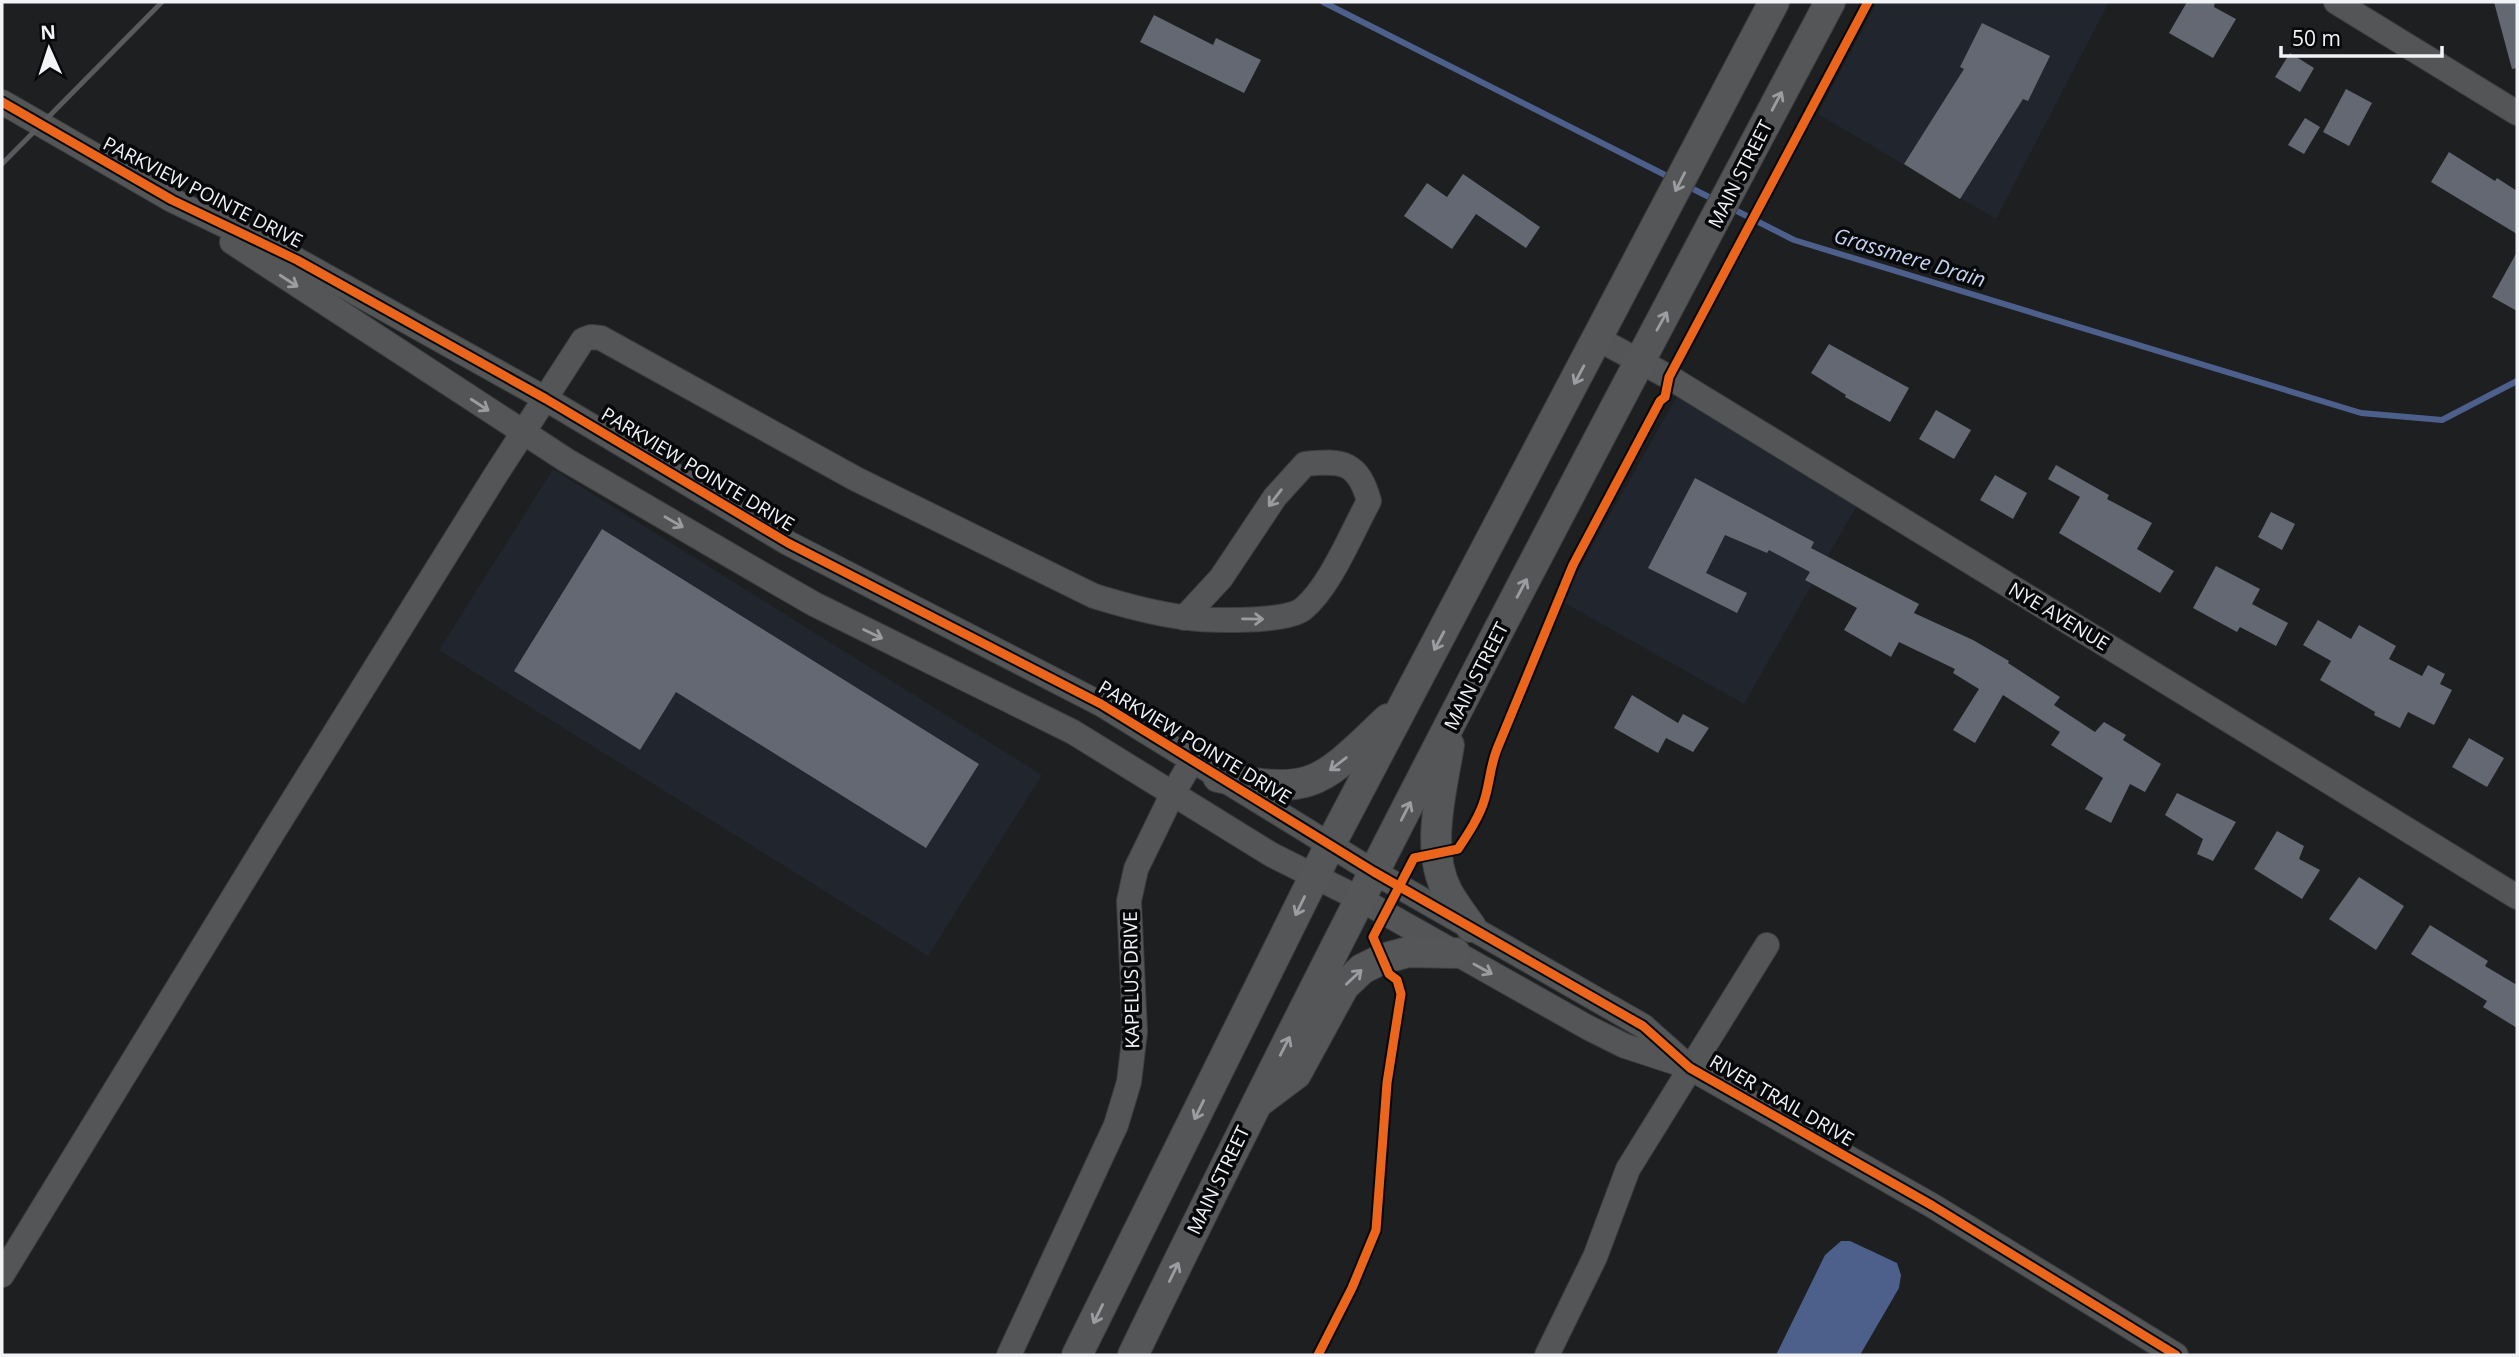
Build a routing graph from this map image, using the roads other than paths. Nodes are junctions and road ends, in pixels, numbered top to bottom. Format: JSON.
{"nodes":[{"id":1,"x":1774,"y":2,"type":"edge"},
{"id":2,"x":1830,"y":2,"type":"edge"},
{"id":3,"x":2336,"y":2,"type":"edge"},
{"id":4,"x":2,"y":102,"type":"edge"},
{"id":5,"x":2517,"y":113,"type":"edge"},
{"id":6,"x":172,"y":200,"type":"junction"},
{"id":7,"x":1598,"y":339,"type":"junction"},
{"id":8,"x":1640,"y":360,"type":"junction"},
{"id":9,"x":546,"y":399,"type":"junction"},
{"id":10,"x":524,"y":434,"type":"junction"},
{"id":11,"x":1184,"y":618,"type":"junction"},
{"id":12,"x":1406,"y":702,"type":"junction"},
{"id":13,"x":1454,"y":718,"type":"junction"},
{"id":14,"x":1192,"y":761,"type":"junction"},
{"id":15,"x":1219,"y":777,"type":"junction"},
{"id":16,"x":1172,"y":795,"type":"junction"},
{"id":17,"x":1331,"y":845,"type":"junction"},
{"id":18,"x":1374,"y":872,"type":"junction"},
{"id":19,"x":1315,"y":877,"type":"junction"},
{"id":20,"x":2517,"y":897,"type":"edge"},
{"id":21,"x":1360,"y":899,"type":"junction"},
{"id":22,"x":1471,"y":927,"type":"junction"},
{"id":23,"x":1767,"y":945,"type":"dead end"},
{"id":24,"x":1455,"y":953,"type":"junction"},
{"id":25,"x":1690,"y":1068,"type":"junction"},
{"id":26,"x":1254,"y":1106,"type":"junction"},
{"id":27,"x":2,"y":1275,"type":"edge"},
{"id":28,"x":1009,"y":1355,"type":"edge"},
{"id":29,"x":1077,"y":1355,"type":"edge"},
{"id":30,"x":1133,"y":1355,"type":"edge"},
{"id":31,"x":1547,"y":1355,"type":"edge"},
{"id":32,"x":2176,"y":1355,"type":"edge"}],
"edges":[{"from":1,"to":7,"type":"main road","one_way":true},
{"from":8,"to":2,"type":"main road","name":"MAIN STREET","one_way":true},
{"from":3,"to":5,"type":"street"},
{"from":4,"to":6,"type":"street","name":"PARKVIEW POINTE DRIVE"},
{"from":6,"to":9,"type":"street","name":"PARKVIEW POINTE DRIVE"},
{"from":6,"to":10,"type":"street","name":"PARKVIEW POINTE DRIVE","one_way":true},
{"from":7,"to":8,"type":"street","name":"NYE AVENUE"},
{"from":7,"to":12,"type":"main road","one_way":true},
{"from":13,"to":8,"type":"main road","name":"MAIN STREET","one_way":true},
{"from":8,"to":20,"type":"street","name":"NYE AVENUE"},
{"from":9,"to":10,"type":"street"},
{"from":9,"to":11,"type":"street"},
{"from":9,"to":14,"type":"street","name":"PARKVIEW POINTE DRIVE"},
{"from":10,"to":16,"type":"street","name":"PARKVIEW POINTE DRIVE","one_way":true},
{"from":10,"to":27,"type":"street"},
{"from":11,"to":11,"type":"street","one_way":true},
{"from":12,"to":15,"type":"main road","one_way":true},
{"from":12,"to":17,"type":"main road"},
{"from":18,"to":13,"type":"main road","name":"MAIN STREET","one_way":true},
{"from":13,"to":22,"type":"main road"},
{"from":14,"to":15,"type":"street","name":"PARKVIEW POINTE DRIVE"},
{"from":14,"to":16,"type":"street","name":"KAPELUS DRIVE"},
{"from":15,"to":17,"type":"street","name":"PARKVIEW POINTE DRIVE"},
{"from":16,"to":19,"type":"street","name":"PARKVIEW POINTE DRIVE"},
{"from":16,"to":28,"type":"street","name":"KAPELUS DRIVE"},
{"from":17,"to":18,"type":"street","name":"PARKVIEW POINTE DRIVE"},
{"from":17,"to":19,"type":"main road"},
{"from":18,"to":21,"type":"main road","name":"MAIN STREET"},
{"from":18,"to":22,"type":"street","name":"RIVER TRAIL DRIVE"},
{"from":19,"to":21,"type":"street","name":"PARKVIEW POINTE DRIVE"},
{"from":19,"to":29,"type":"main road","one_way":true},
{"from":21,"to":24,"type":"street","name":"RIVER TRAIL DRIVE"},
{"from":26,"to":21,"type":"main road","name":"MAIN STREET","one_way":true},
{"from":22,"to":25,"type":"street","name":"RIVER TRAIL DRIVE"},
{"from":23,"to":25,"type":"street","name":"RIVER TRAIL DRIVE"},
{"from":24,"to":25,"type":"street","name":"RIVER TRAIL DRIVE","one_way":true},
{"from":26,"to":24,"type":"main road","one_way":true},
{"from":25,"to":31,"type":"street","name":"RIVER TRAIL DRIVE"},
{"from":25,"to":32,"type":"street","name":"RIVER TRAIL DRIVE"},
{"from":30,"to":26,"type":"main road","name":"MAIN STREET","one_way":true}]}
